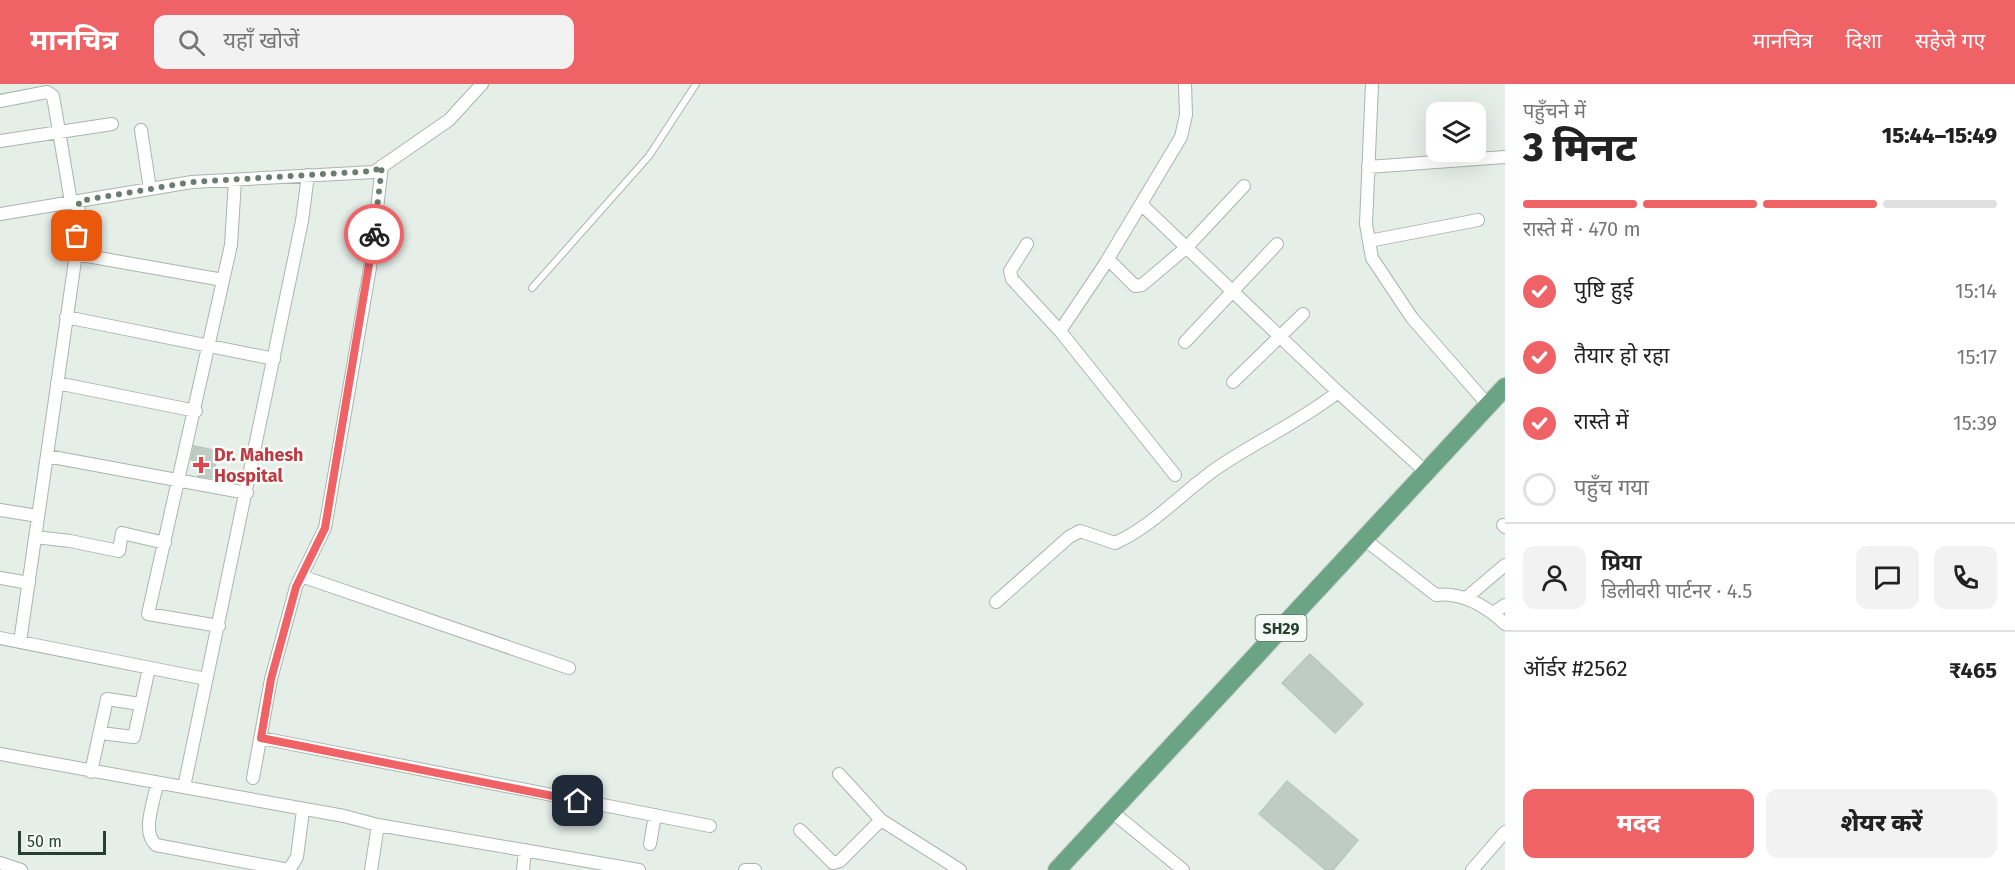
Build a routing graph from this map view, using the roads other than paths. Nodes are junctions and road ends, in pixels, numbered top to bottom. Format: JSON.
{"nodes":[{"id":1,"x":482,"y":84,"type":"edge"},
{"id":2,"x":696,"y":84,"type":"edge"},
{"id":3,"x":1185,"y":84,"type":"edge"},
{"id":4,"x":1372,"y":84,"type":"edge"},
{"id":5,"x":0,"y":101,"type":"edge"},
{"id":6,"x":112,"y":124,"type":"dead end"},
{"id":7,"x":141,"y":130,"type":"dead end"},
{"id":8,"x":60,"y":132,"type":"junction"},
{"id":9,"x":0,"y":141,"type":"edge"},
{"id":10,"x":1505,"y":157,"type":"edge"},
{"id":11,"x":382,"y":166,"type":"junction"},
{"id":12,"x":1368,"y":167,"type":"junction"},
{"id":13,"x":308,"y":175,"type":"junction"},
{"id":14,"x":235,"y":180,"type":"junction"},
{"id":15,"x":1244,"y":186,"type":"dead end"},
{"id":16,"x":150,"y":189,"type":"junction"},
{"id":17,"x":75,"y":202,"type":"junction"},
{"id":18,"x":1141,"y":204,"type":"junction"},
{"id":19,"x":0,"y":214,"type":"edge"},
{"id":20,"x":1478,"y":220,"type":"dead end"},
{"id":21,"x":1369,"y":241,"type":"junction"},
{"id":22,"x":1027,"y":244,"type":"dead end"},
{"id":23,"x":1277,"y":244,"type":"dead end"},
{"id":24,"x":1187,"y":247,"type":"junction"},
{"id":25,"x":76,"y":254,"type":"junction"},
{"id":26,"x":1108,"y":259,"type":"junction"},
{"id":27,"x":223,"y":280,"type":"junction"},
{"id":28,"x":532,"y":288,"type":"dead end"},
{"id":29,"x":1232,"y":290,"type":"junction"},
{"id":30,"x":1303,"y":314,"type":"dead end"},
{"id":31,"x":66,"y":317,"type":"junction"},
{"id":32,"x":1060,"y":331,"type":"junction"},
{"id":33,"x":1280,"y":338,"type":"junction"},
{"id":34,"x":1185,"y":342,"type":"dead end"},
{"id":35,"x":209,"y":346,"type":"junction"},
{"id":36,"x":274,"y":359,"type":"junction"},
{"id":37,"x":1233,"y":382,"type":"dead end"},
{"id":38,"x":57,"y":383,"type":"junction"},
{"id":39,"x":1505,"y":388,"type":"edge"},
{"id":40,"x":1338,"y":392,"type":"junction"},
{"id":41,"x":1488,"y":405,"type":"junction"},
{"id":42,"x":196,"y":411,"type":"junction"},
{"id":43,"x":47,"y":456,"type":"junction"},
{"id":44,"x":1426,"y":472,"type":"junction"},
{"id":45,"x":1175,"y":475,"type":"dead end"},
{"id":46,"x":179,"y":480,"type":"junction"},
{"id":47,"x":247,"y":493,"type":"junction"},
{"id":48,"x":0,"y":510,"type":"edge"},
{"id":49,"x":38,"y":516,"type":"junction"},
{"id":50,"x":35,"y":537,"type":"junction"},
{"id":51,"x":1364,"y":539,"type":"junction"},
{"id":52,"x":165,"y":543,"type":"junction"},
{"id":53,"x":1505,"y":565,"type":"edge"},
{"id":54,"x":301,"y":576,"type":"junction"},
{"id":55,"x":0,"y":578,"type":"edge"},
{"id":56,"x":29,"y":584,"type":"junction"},
{"id":57,"x":1466,"y":598,"type":"junction"},
{"id":58,"x":996,"y":602,"type":"dead end"},
{"id":59,"x":1505,"y":605,"type":"edge"},
{"id":60,"x":1493,"y":613,"type":"junction"},
{"id":61,"x":1505,"y":624,"type":"edge"},
{"id":62,"x":219,"y":626,"type":"junction"},
{"id":63,"x":0,"y":638,"type":"edge"},
{"id":64,"x":20,"y":642,"type":"junction"},
{"id":65,"x":149,"y":668,"type":"junction"},
{"id":66,"x":569,"y":668,"type":"dead end"},
{"id":67,"x":206,"y":679,"type":"junction"},
{"id":68,"x":140,"y":704,"type":"junction"},
{"id":69,"x":100,"y":733,"type":"junction"},
{"id":70,"x":261,"y":738,"type":"junction"},
{"id":71,"x":0,"y":754,"type":"edge"},
{"id":72,"x":92,"y":772,"type":"junction"},
{"id":73,"x":839,"y":774,"type":"dead end"},
{"id":74,"x":253,"y":778,"type":"dead end"},
{"id":75,"x":157,"y":784,"type":"junction"},
{"id":76,"x":184,"y":787,"type":"junction"},
{"id":77,"x":303,"y":810,"type":"junction"},
{"id":78,"x":1111,"y":811,"type":"junction"},
{"id":79,"x":655,"y":815,"type":"junction"},
{"id":80,"x":881,"y":820,"type":"junction"},
{"id":81,"x":378,"y":825,"type":"junction"},
{"id":82,"x":710,"y":826,"type":"dead end"},
{"id":83,"x":800,"y":830,"type":"dead end"},
{"id":84,"x":1505,"y":832,"type":"edge"},
{"id":85,"x":650,"y":844,"type":"dead end"},
{"id":86,"x":525,"y":850,"type":"junction"},
{"id":87,"x":0,"y":863,"type":"edge"},
{"id":88,"x":231,"y":865,"type":"edge"},
{"id":89,"x":21,"y":870,"type":"edge"},
{"id":90,"x":289,"y":870,"type":"edge"},
{"id":91,"x":371,"y":870,"type":"edge"},
{"id":92,"x":523,"y":870,"type":"edge"},
{"id":93,"x":639,"y":870,"type":"edge"},
{"id":94,"x":745,"y":870,"type":"edge"},
{"id":95,"x":755,"y":870,"type":"edge"},
{"id":96,"x":960,"y":870,"type":"edge"},
{"id":97,"x":1057,"y":870,"type":"edge"},
{"id":98,"x":1183,"y":870,"type":"edge"},
{"id":99,"x":1472,"y":870,"type":"edge"}],
"edges":[{"from":1,"to":11,"type":"street"},
{"from":2,"to":28,"type":"lane"},
{"from":3,"to":18,"type":"street"},
{"from":4,"to":12,"type":"street"},
{"from":5,"to":8,"type":"street"},
{"from":6,"to":8,"type":"street"},
{"from":7,"to":16,"type":"street"},
{"from":8,"to":9,"type":"street"},
{"from":8,"to":17,"type":"street"},
{"from":10,"to":12,"type":"street"},
{"from":11,"to":13,"type":"street"},
{"from":11,"to":54,"type":"street"},
{"from":12,"to":21,"type":"street"},
{"from":13,"to":14,"type":"street"},
{"from":13,"to":36,"type":"street"},
{"from":14,"to":16,"type":"street"},
{"from":14,"to":27,"type":"street"},
{"from":15,"to":24,"type":"street"},
{"from":16,"to":17,"type":"street"},
{"from":17,"to":19,"type":"street"},
{"from":17,"to":25,"type":"street"},
{"from":18,"to":24,"type":"street"},
{"from":18,"to":26,"type":"street"},
{"from":20,"to":21,"type":"street"},
{"from":21,"to":41,"type":"street"},
{"from":22,"to":32,"type":"street"},
{"from":23,"to":29,"type":"street"},
{"from":24,"to":26,"type":"street"},
{"from":24,"to":29,"type":"street"},
{"from":25,"to":27,"type":"street"},
{"from":25,"to":31,"type":"street"},
{"from":26,"to":32,"type":"street"},
{"from":27,"to":35,"type":"street"},
{"from":29,"to":33,"type":"street"},
{"from":29,"to":34,"type":"street"},
{"from":30,"to":33,"type":"street"},
{"from":31,"to":35,"type":"street"},
{"from":31,"to":38,"type":"street"},
{"from":32,"to":45,"type":"street"},
{"from":33,"to":37,"type":"street"},
{"from":33,"to":40,"type":"street"},
{"from":35,"to":36,"type":"street"},
{"from":35,"to":42,"type":"street"},
{"from":36,"to":47,"type":"street"},
{"from":38,"to":42,"type":"street"},
{"from":38,"to":43,"type":"street"},
{"from":39,"to":41,"type":"main road","number":"SH29"},
{"from":40,"to":44,"type":"street"},
{"from":40,"to":58,"type":"street"},
{"from":41,"to":44,"type":"main road","number":"SH29"},
{"from":42,"to":46,"type":"street"},
{"from":43,"to":46,"type":"street"},
{"from":43,"to":49,"type":"street"},
{"from":44,"to":51,"type":"main road","number":"SH29"},
{"from":46,"to":47,"type":"street"},
{"from":46,"to":52,"type":"street"},
{"from":47,"to":62,"type":"street"},
{"from":48,"to":49,"type":"street"},
{"from":49,"to":50,"type":"street"},
{"from":50,"to":52,"type":"street"},
{"from":50,"to":56,"type":"street"},
{"from":51,"to":57,"type":"street"},
{"from":51,"to":78,"type":"main road","number":"SH29"},
{"from":52,"to":62,"type":"street"},
{"from":53,"to":57,"type":"street"},
{"from":54,"to":66,"type":"street"},
{"from":54,"to":70,"type":"street"},
{"from":55,"to":56,"type":"street"},
{"from":56,"to":64,"type":"street"},
{"from":57,"to":60,"type":"street"},
{"from":59,"to":60,"type":"street"},
{"from":60,"to":61,"type":"street"},
{"from":62,"to":67,"type":"street"},
{"from":63,"to":64,"type":"street"},
{"from":64,"to":65,"type":"street"},
{"from":65,"to":67,"type":"street"},
{"from":65,"to":68,"type":"street"},
{"from":67,"to":76,"type":"street"},
{"from":68,"to":69,"type":"street"},
{"from":68,"to":69,"type":"street"},
{"from":69,"to":72,"type":"street"},
{"from":70,"to":74,"type":"street"},
{"from":70,"to":79,"type":"street"},
{"from":71,"to":72,"type":"street"},
{"from":72,"to":75,"type":"street"},
{"from":73,"to":80,"type":"street"},
{"from":75,"to":76,"type":"street"},
{"from":75,"to":88,"type":"street"},
{"from":76,"to":77,"type":"street"},
{"from":77,"to":81,"type":"street"},
{"from":77,"to":90,"type":"street"},
{"from":78,"to":97,"type":"main road","number":"SH29"},
{"from":78,"to":98,"type":"street"},
{"from":79,"to":82,"type":"street"},
{"from":79,"to":85,"type":"street"},
{"from":80,"to":83,"type":"street"},
{"from":80,"to":96,"type":"street"},
{"from":81,"to":86,"type":"street"},
{"from":81,"to":91,"type":"street"},
{"from":84,"to":99,"type":"street"},
{"from":86,"to":92,"type":"street"},
{"from":86,"to":93,"type":"street"},
{"from":87,"to":89,"type":"street"},
{"from":88,"to":90,"type":"street"},
{"from":94,"to":95,"type":"street"}]}
